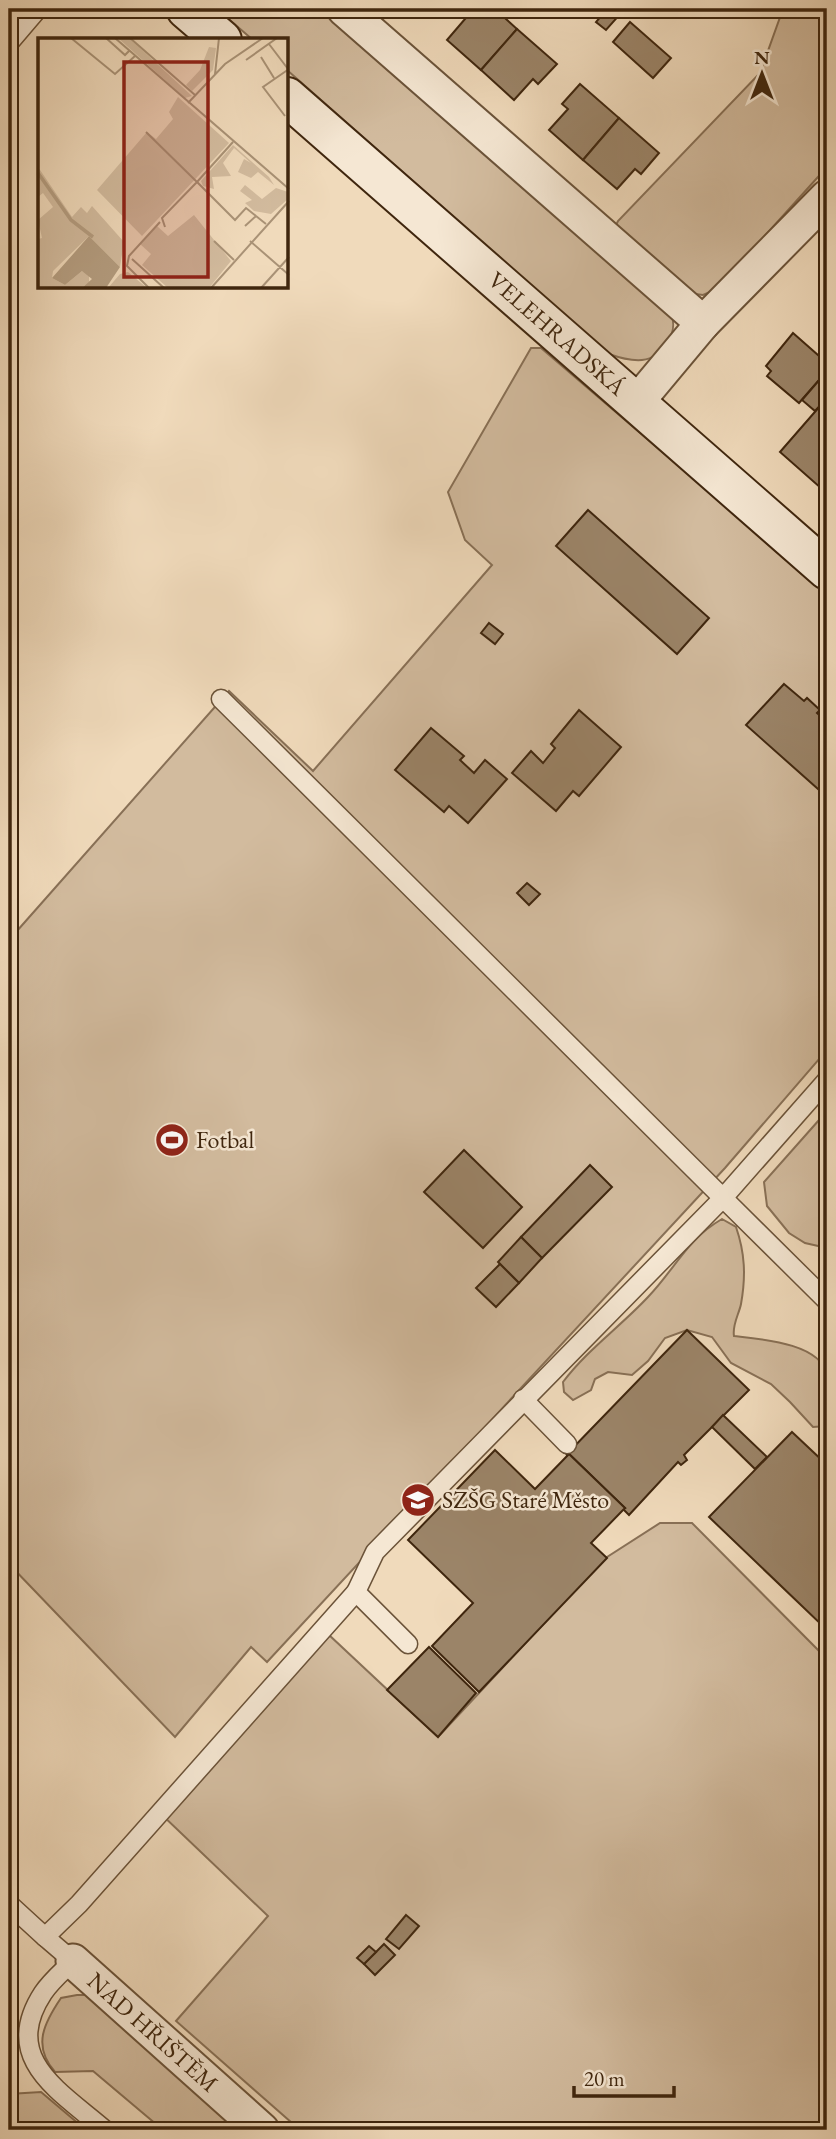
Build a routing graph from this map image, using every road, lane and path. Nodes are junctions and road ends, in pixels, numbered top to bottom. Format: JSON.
{"nodes":[{"id":1,"x":38,"y":9,"type":"edge"},
{"id":2,"x":186,"y":9,"type":"edge"},
{"id":3,"x":344,"y":9,"type":"edge"},
{"id":4,"x":220,"y":38,"type":"edge"},
{"id":5,"x":9,"y":43,"type":"edge"},
{"id":6,"x":289,"y":99,"type":"edge"},
{"id":7,"x":827,"y":197,"type":"edge"},
{"id":8,"x":703,"y":323,"type":"junction"},
{"id":9,"x":637,"y":402,"type":"junction"},
{"id":10,"x":827,"y":570,"type":"edge"},
{"id":11,"x":220,"y":699,"type":"dead end"},
{"id":12,"x":827,"y":1080,"type":"edge"},
{"id":13,"x":723,"y":1198,"type":"junction"},
{"id":14,"x":827,"y":1301,"type":"edge"},
{"id":15,"x":523,"y":1399,"type":"junction"},
{"id":16,"x":567,"y":1444,"type":"dead end"},
{"id":17,"x":356,"y":1592,"type":"junction"},
{"id":18,"x":408,"y":1644,"type":"dead end"},
{"id":19,"x":9,"y":1904,"type":"edge"},
{"id":20,"x":45,"y":1937,"type":"junction"},
{"id":21,"x":73,"y":1961,"type":"junction"},
{"id":22,"x":105,"y":2130,"type":"edge"},
{"id":23,"x":262,"y":2130,"type":"edge"}],
"edges":[{"from":1,"to":5,"type":"lane"},
{"from":2,"to":4,"type":"street"},
{"from":3,"to":8,"type":"street"},
{"from":6,"to":9,"type":"street","name":"VELEHRADSKÁ"},
{"from":7,"to":8,"type":"street"},
{"from":8,"to":9,"type":"street"},
{"from":9,"to":10,"type":"street","name":"VELEHRADSKÁ"},
{"from":11,"to":13,"type":"lane"},
{"from":12,"to":13,"type":"lane"},
{"from":13,"to":14,"type":"lane"},
{"from":13,"to":15,"type":"lane"},
{"from":15,"to":16,"type":"lane"},
{"from":15,"to":17,"type":"lane"},
{"from":17,"to":18,"type":"lane"},
{"from":17,"to":20,"type":"lane"},
{"from":19,"to":20,"type":"lane"},
{"from":20,"to":21,"type":"lane"},
{"from":21,"to":22,"type":"lane"},
{"from":21,"to":23,"type":"street","name":"NAD HŘIŠTĚM"}]}
